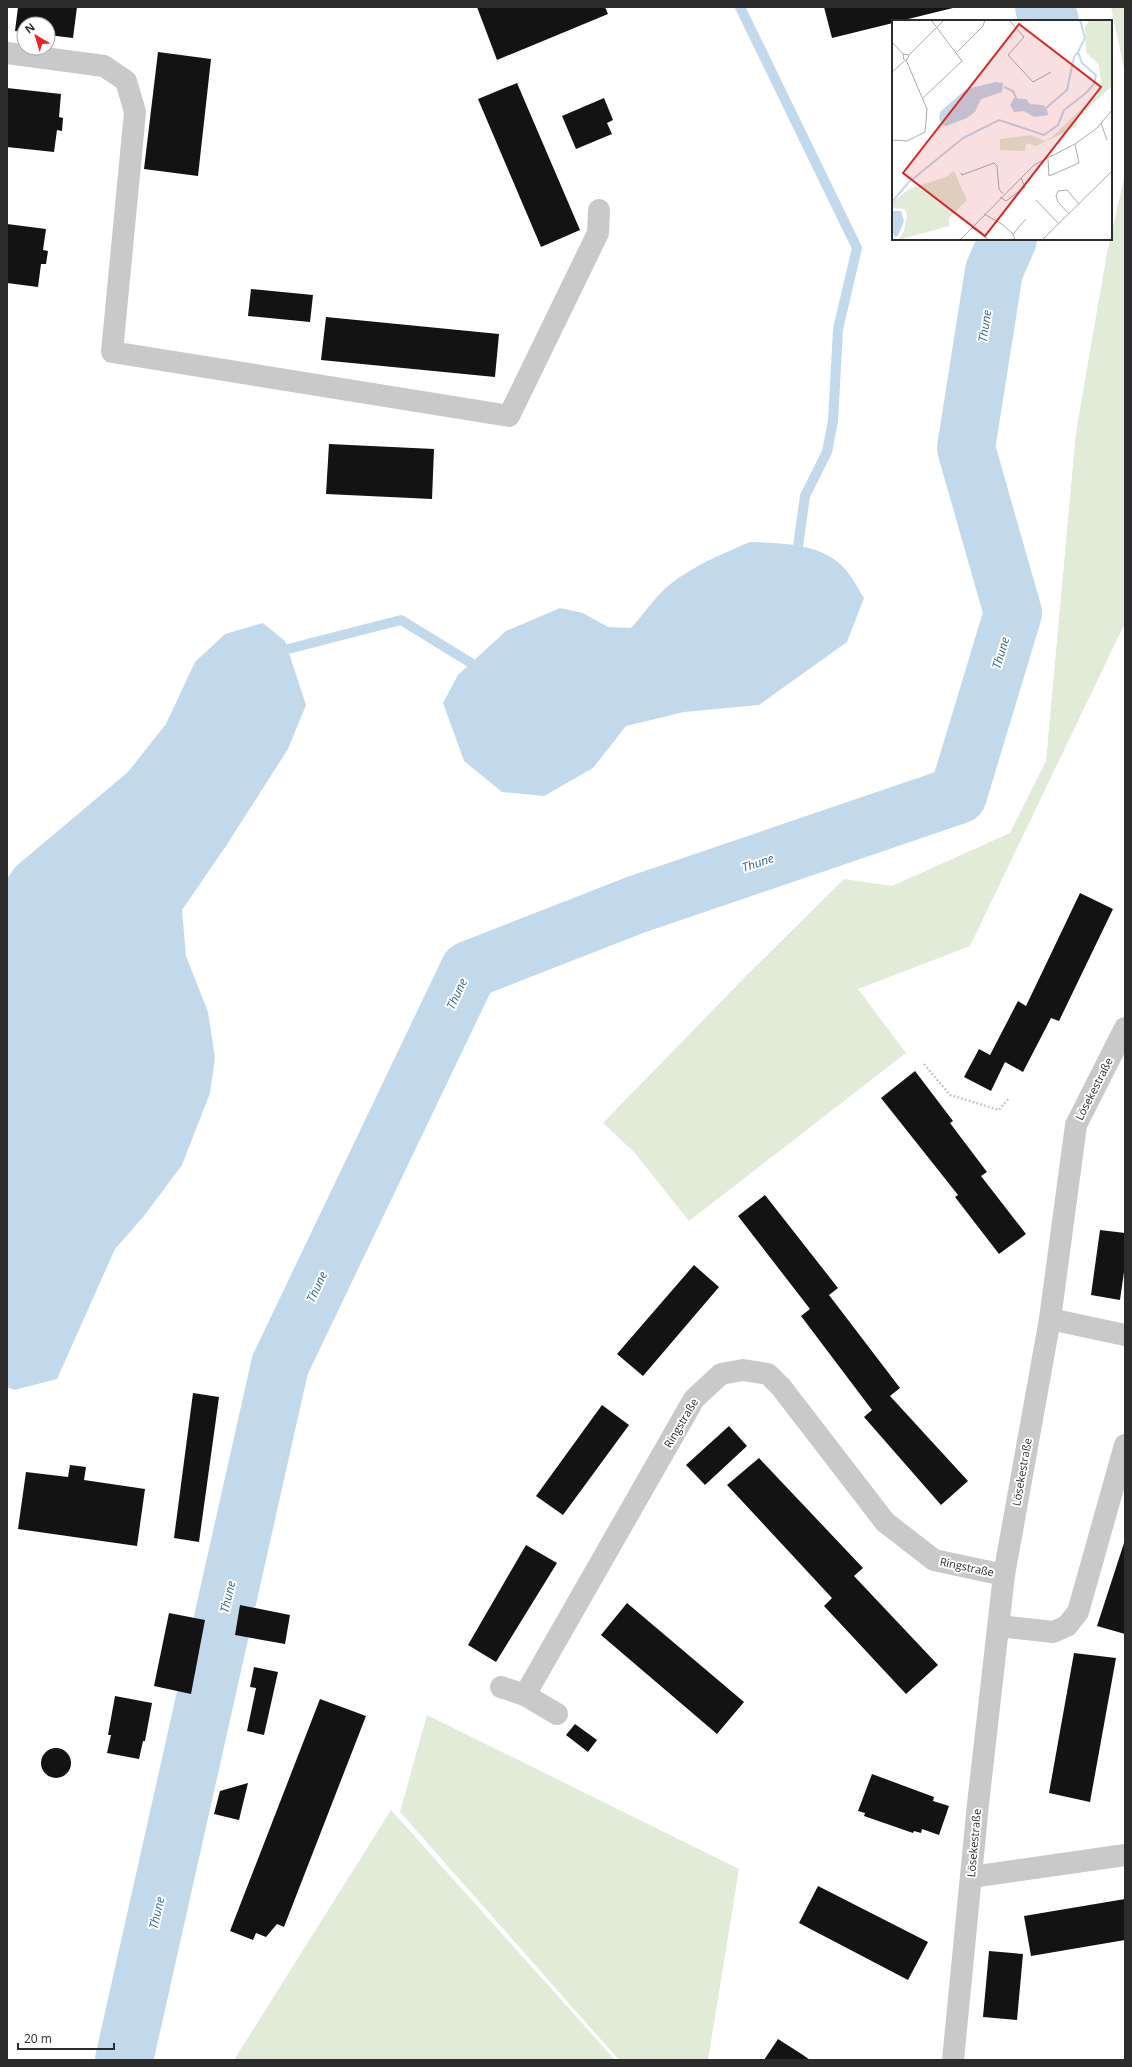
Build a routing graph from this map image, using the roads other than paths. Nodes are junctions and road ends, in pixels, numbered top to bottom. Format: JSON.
{"nodes":[{"id":1,"x":7,"y":53,"type":"edge"},
{"id":2,"x":599,"y":210,"type":"dead end"},
{"id":3,"x":1125,"y":1028,"type":"edge"},
{"id":4,"x":1050,"y":1319,"type":"junction"},
{"id":5,"x":1125,"y":1335,"type":"edge"},
{"id":6,"x":1125,"y":1446,"type":"edge"},
{"id":7,"x":1004,"y":1575,"type":"junction"},
{"id":8,"x":998,"y":1626,"type":"junction"},
{"id":9,"x":502,"y":1687,"type":"dead end"},
{"id":10,"x":525,"y":1695,"type":"junction"},
{"id":11,"x":557,"y":1714,"type":"dead end"},
{"id":12,"x":1125,"y":1855,"type":"edge"},
{"id":13,"x":971,"y":1877,"type":"junction"},
{"id":14,"x":953,"y":2060,"type":"edge"}],
"edges":[{"from":1,"to":2,"type":"street"},
{"from":3,"to":4,"type":"street","name":"Lösekestraße"},
{"from":4,"to":5,"type":"street"},
{"from":4,"to":7,"type":"street","name":"Lösekestraße"},
{"from":6,"to":8,"type":"street"},
{"from":7,"to":8,"type":"street","name":"Lösekestraße"},
{"from":7,"to":10,"type":"street","name":"Ringstraße"},
{"from":8,"to":13,"type":"street","name":"Lösekestraße"},
{"from":9,"to":10,"type":"street"},
{"from":10,"to":11,"type":"street"},
{"from":12,"to":13,"type":"street"},
{"from":13,"to":14,"type":"street","name":"Lösekestraße"}]}
